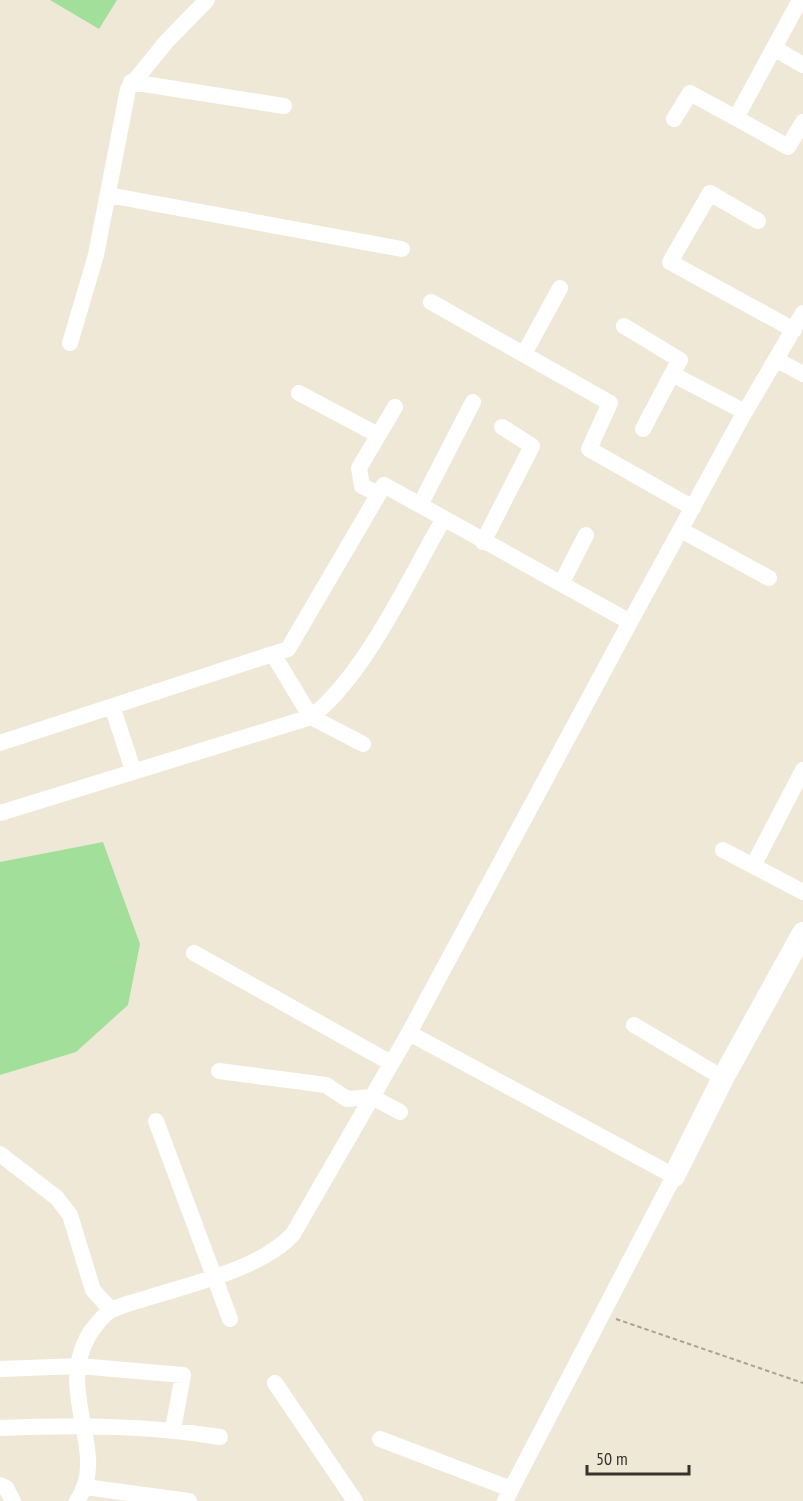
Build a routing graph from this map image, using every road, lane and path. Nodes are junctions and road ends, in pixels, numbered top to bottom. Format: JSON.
{"nodes":[{"id":1,"x":207,"y":0,"type":"edge"},
{"id":2,"x":800,"y":0,"type":"edge"},
{"id":3,"x":774,"y":48,"type":"junction"},
{"id":4,"x":803,"y":65,"type":"edge"},
{"id":5,"x":131,"y":82,"type":"junction"},
{"id":6,"x":284,"y":106,"type":"dead end"},
{"id":7,"x":736,"y":118,"type":"junction"},
{"id":8,"x":674,"y":119,"type":"dead end"},
{"id":9,"x":803,"y":122,"type":"edge"},
{"id":10,"x":108,"y":195,"type":"junction"},
{"id":11,"x":758,"y":221,"type":"dead end"},
{"id":12,"x":402,"y":249,"type":"dead end"},
{"id":13,"x":560,"y":288,"type":"dead end"},
{"id":14,"x":431,"y":302,"type":"dead end"},
{"id":15,"x":803,"y":313,"type":"edge"},
{"id":16,"x":624,"y":326,"type":"dead end"},
{"id":17,"x":794,"y":330,"type":"junction"},
{"id":18,"x":70,"y":343,"type":"dead end"},
{"id":19,"x":524,"y":354,"type":"junction"},
{"id":20,"x":777,"y":360,"type":"junction"},
{"id":21,"x":672,"y":374,"type":"junction"},
{"id":22,"x":803,"y":374,"type":"edge"},
{"id":23,"x":299,"y":393,"type":"dead end"},
{"id":24,"x":473,"y":402,"type":"dead end"},
{"id":25,"x":395,"y":407,"type":"dead end"},
{"id":26,"x":746,"y":412,"type":"junction"},
{"id":27,"x":502,"y":427,"type":"dead end"},
{"id":28,"x":643,"y":429,"type":"dead end"},
{"id":29,"x":378,"y":435,"type":"junction"},
{"id":30,"x":379,"y":494,"type":"junction"},
{"id":31,"x":420,"y":505,"type":"junction"},
{"id":32,"x":693,"y":508,"type":"junction"},
{"id":33,"x":443,"y":520,"type":"junction"},
{"id":34,"x":681,"y":530,"type":"junction"},
{"id":35,"x":586,"y":535,"type":"dead end"},
{"id":36,"x":483,"y":542,"type":"junction"},
{"id":37,"x":769,"y":578,"type":"dead end"},
{"id":38,"x":562,"y":582,"type":"junction"},
{"id":39,"x":630,"y":622,"type":"junction"},
{"id":40,"x":274,"y":656,"type":"junction"},
{"id":41,"x":112,"y":706,"type":"junction"},
{"id":42,"x":312,"y":717,"type":"junction"},
{"id":43,"x":0,"y":743,"type":"edge"},
{"id":44,"x":363,"y":744,"type":"dead end"},
{"id":45,"x":133,"y":770,"type":"junction"},
{"id":46,"x":803,"y":770,"type":"edge"},
{"id":47,"x":0,"y":813,"type":"edge"},
{"id":48,"x":723,"y":850,"type":"dead end"},
{"id":49,"x":753,"y":866,"type":"junction"},
{"id":50,"x":803,"y":892,"type":"edge"},
{"id":51,"x":803,"y":933,"type":"edge"},
{"id":52,"x":194,"y":953,"type":"dead end"},
{"id":53,"x":634,"y":1024,"type":"dead end"},
{"id":54,"x":409,"y":1033,"type":"junction"},
{"id":55,"x":391,"y":1063,"type":"junction"},
{"id":56,"x":219,"y":1071,"type":"dead end"},
{"id":57,"x":723,"y":1078,"type":"junction"},
{"id":58,"x":372,"y":1097,"type":"junction"},
{"id":59,"x":400,"y":1112,"type":"dead end"},
{"id":60,"x":156,"y":1121,"type":"dead end"},
{"id":61,"x":0,"y":1154,"type":"edge"},
{"id":62,"x":674,"y":1176,"type":"junction"},
{"id":63,"x":216,"y":1276,"type":"junction"},
{"id":64,"x":111,"y":1310,"type":"junction"},
{"id":65,"x":602,"y":1315,"type":"junction"},
{"id":66,"x":230,"y":1319,"type":"dead end"},
{"id":67,"x":79,"y":1366,"type":"junction"},
{"id":68,"x":0,"y":1369,"type":"edge"},
{"id":69,"x":275,"y":1383,"type":"dead end"},
{"id":70,"x":803,"y":1383,"type":"edge"},
{"id":71,"x":81,"y":1424,"type":"junction"},
{"id":72,"x":0,"y":1428,"type":"edge"},
{"id":73,"x":173,"y":1429,"type":"junction"},
{"id":74,"x":220,"y":1437,"type":"dead end"},
{"id":75,"x":380,"y":1439,"type":"dead end"},
{"id":76,"x":0,"y":1485,"type":"edge"},
{"id":77,"x":81,"y":1494,"type":"edge"},
{"id":78,"x":508,"y":1495,"type":"edge"},
{"id":79,"x":13,"y":1501,"type":"edge"},
{"id":80,"x":189,"y":1501,"type":"edge"},
{"id":81,"x":355,"y":1501,"type":"edge"}],
"edges":[{"from":1,"to":5,"type":"street"},
{"from":2,"to":3,"type":"street"},
{"from":3,"to":4,"type":"street"},
{"from":3,"to":7,"type":"street"},
{"from":5,"to":6,"type":"street"},
{"from":5,"to":10,"type":"street"},
{"from":7,"to":8,"type":"street"},
{"from":7,"to":9,"type":"street"},
{"from":10,"to":12,"type":"street"},
{"from":10,"to":18,"type":"street"},
{"from":11,"to":17,"type":"street"},
{"from":13,"to":19,"type":"street"},
{"from":14,"to":19,"type":"street"},
{"from":15,"to":17,"type":"street"},
{"from":16,"to":21,"type":"street"},
{"from":17,"to":20,"type":"street"},
{"from":19,"to":32,"type":"street"},
{"from":20,"to":22,"type":"street"},
{"from":20,"to":26,"type":"street"},
{"from":21,"to":26,"type":"street"},
{"from":21,"to":28,"type":"street"},
{"from":23,"to":29,"type":"street"},
{"from":24,"to":31,"type":"street"},
{"from":25,"to":29,"type":"street"},
{"from":26,"to":32,"type":"street"},
{"from":27,"to":36,"type":"street"},
{"from":29,"to":30,"type":"street"},
{"from":30,"to":31,"type":"street"},
{"from":30,"to":40,"type":"street"},
{"from":31,"to":33,"type":"street"},
{"from":32,"to":34,"type":"street"},
{"from":33,"to":36,"type":"street"},
{"from":33,"to":42,"type":"street"},
{"from":34,"to":37,"type":"street"},
{"from":34,"to":39,"type":"street"},
{"from":35,"to":38,"type":"street"},
{"from":36,"to":38,"type":"street"},
{"from":38,"to":39,"type":"street"},
{"from":39,"to":54,"type":"street"},
{"from":40,"to":41,"type":"street"},
{"from":40,"to":42,"type":"street"},
{"from":41,"to":43,"type":"street"},
{"from":41,"to":45,"type":"street"},
{"from":42,"to":44,"type":"street"},
{"from":42,"to":45,"type":"street"},
{"from":45,"to":47,"type":"street"},
{"from":46,"to":49,"type":"street"},
{"from":48,"to":49,"type":"street"},
{"from":49,"to":50,"type":"street"},
{"from":51,"to":57,"type":"street"},
{"from":52,"to":55,"type":"street"},
{"from":53,"to":57,"type":"street"},
{"from":54,"to":55,"type":"street"},
{"from":54,"to":62,"type":"street"},
{"from":55,"to":58,"type":"street"},
{"from":56,"to":58,"type":"street"},
{"from":57,"to":62,"type":"street"},
{"from":58,"to":59,"type":"street"},
{"from":58,"to":63,"type":"street"},
{"from":60,"to":63,"type":"street"},
{"from":61,"to":64,"type":"street"},
{"from":62,"to":65,"type":"street"},
{"from":63,"to":64,"type":"street"},
{"from":63,"to":66,"type":"street"},
{"from":64,"to":67,"type":"street"},
{"from":65,"to":70,"type":"path"},
{"from":65,"to":78,"type":"street"},
{"from":67,"to":68,"type":"street"},
{"from":67,"to":71,"type":"street"},
{"from":67,"to":73,"type":"street"},
{"from":69,"to":81,"type":"street"},
{"from":71,"to":72,"type":"street"},
{"from":71,"to":73,"type":"street"},
{"from":71,"to":77,"type":"street"},
{"from":73,"to":74,"type":"street"},
{"from":75,"to":78,"type":"street"},
{"from":76,"to":79,"type":"street"},
{"from":77,"to":80,"type":"street"}]}
